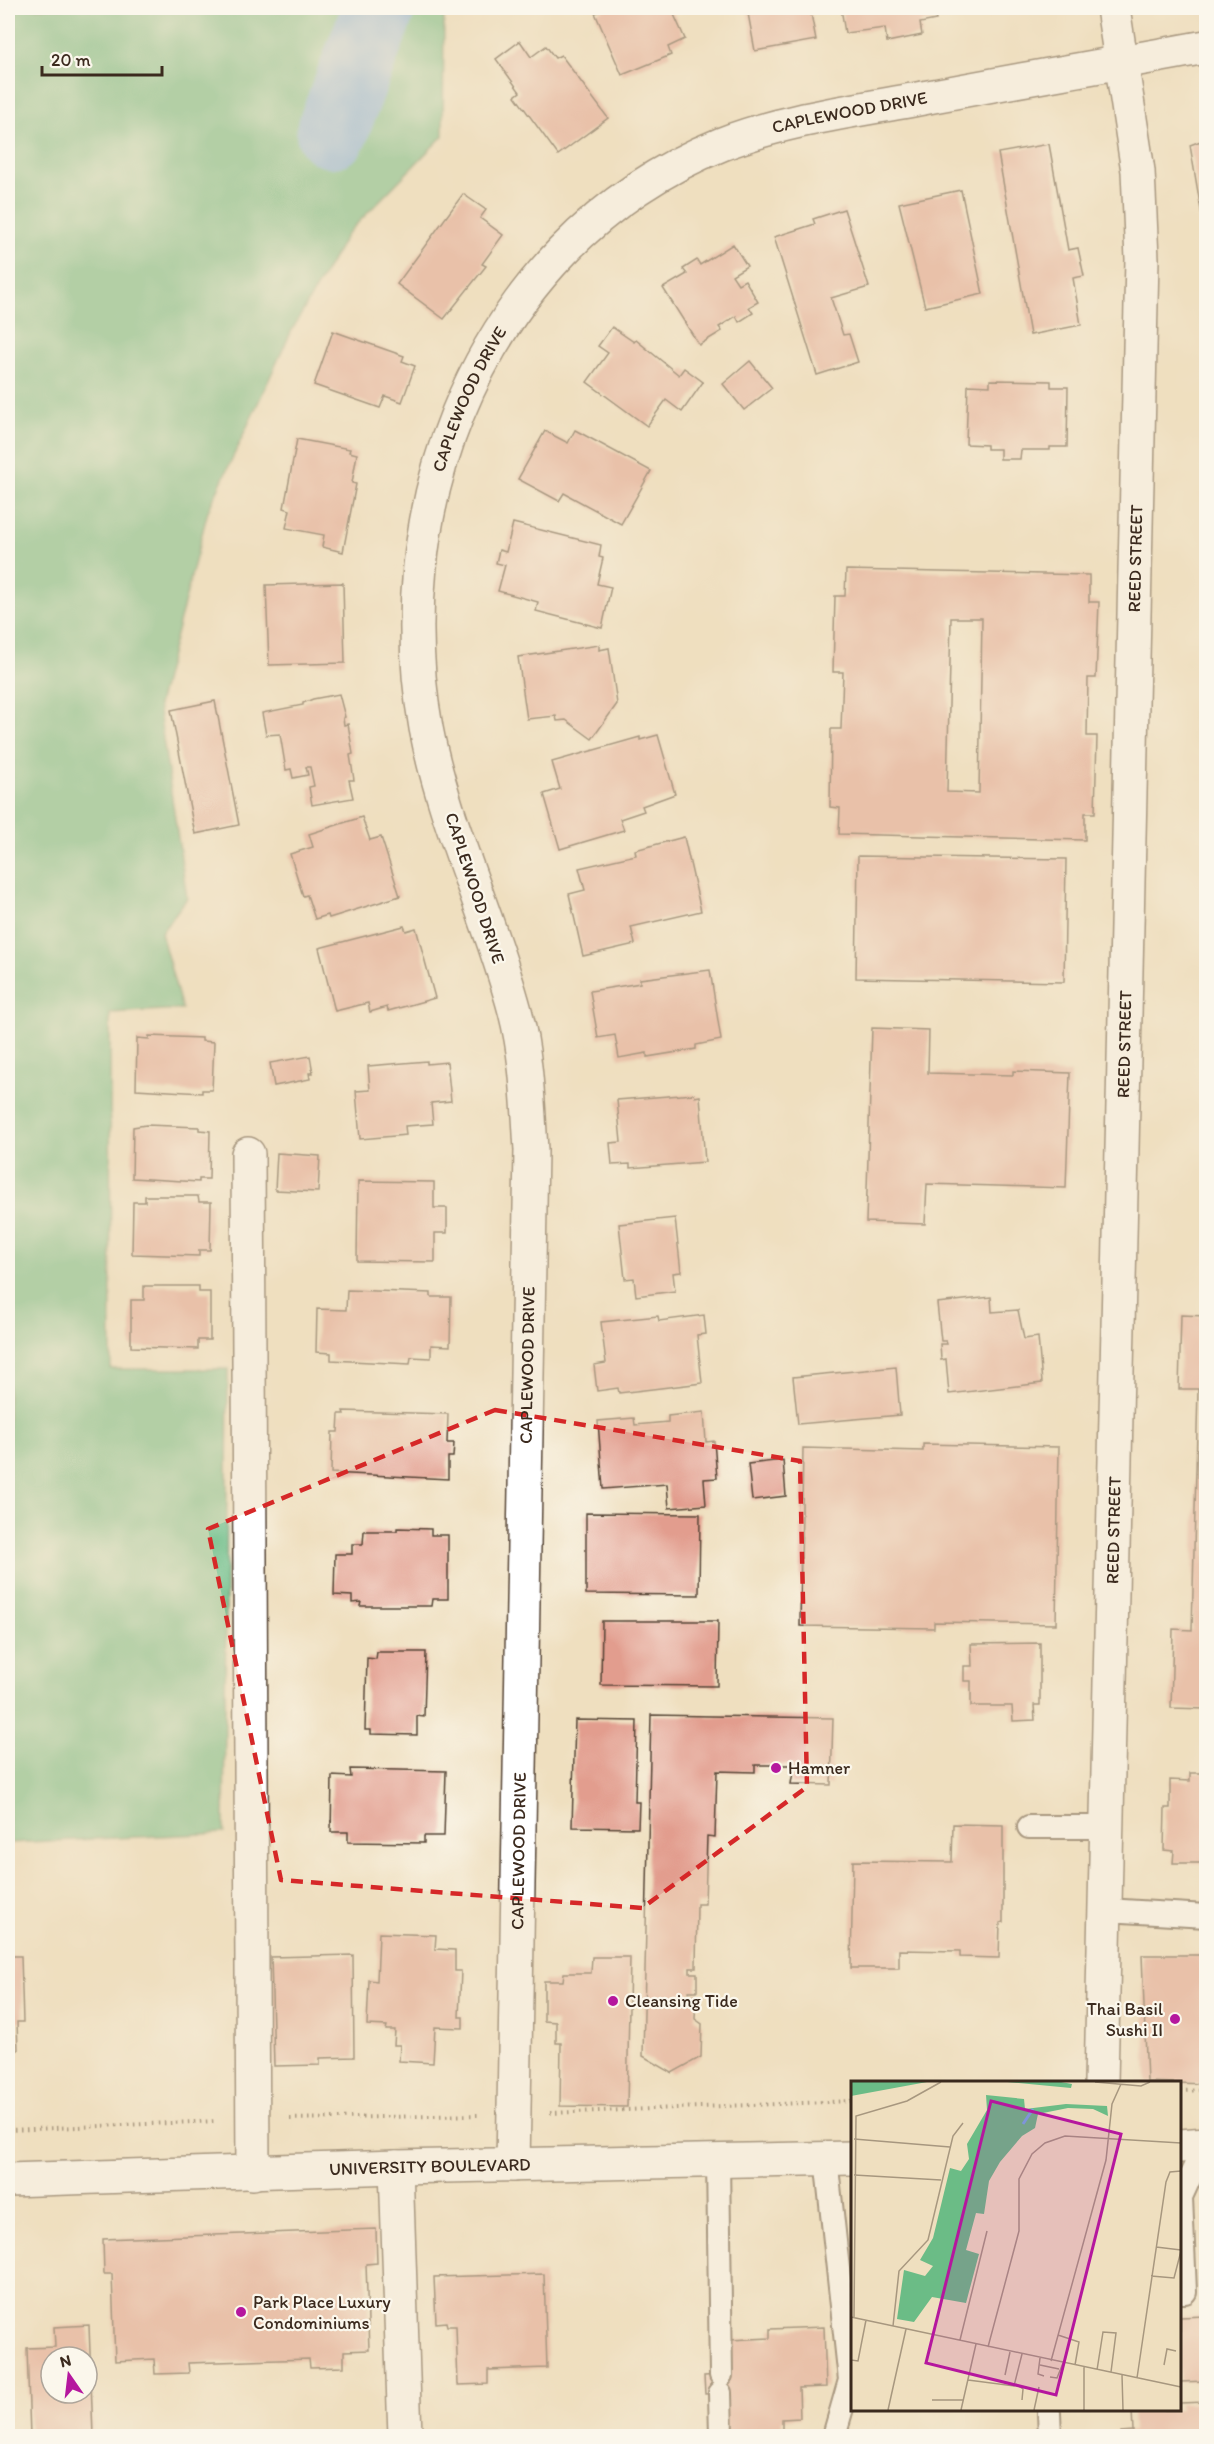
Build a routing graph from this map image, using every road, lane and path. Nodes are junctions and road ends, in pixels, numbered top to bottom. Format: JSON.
{"nodes":[{"id":1,"x":1113,"y":8,"type":"edge"},
{"id":2,"x":1206,"y":47,"type":"edge"},
{"id":3,"x":1122,"y":62,"type":"junction"},
{"id":4,"x":248,"y":1154,"type":"dead end"},
{"id":5,"x":1029,"y":1827,"type":"dead end"},
{"id":6,"x":1107,"y":1827,"type":"junction"},
{"id":7,"x":1106,"y":1910,"type":"junction"},
{"id":8,"x":1206,"y":1916,"type":"edge"},
{"id":9,"x":1101,"y":2081,"type":"edge"},
{"id":10,"x":1206,"y":2090,"type":"edge"},
{"id":11,"x":1181,"y":2091,"type":"edge"},
{"id":12,"x":851,"y":2102,"type":"edge"},
{"id":13,"x":480,"y":2103,"type":"dead end"},
{"id":14,"x":512,"y":2114,"type":"junction"},
{"id":15,"x":1197,"y":2145,"type":"edge"},
{"id":16,"x":839,"y":2158,"type":"edge"},
{"id":17,"x":718,"y":2160,"type":"junction"},
{"id":18,"x":513,"y":2164,"type":"junction"},
{"id":19,"x":396,"y":2167,"type":"junction"},
{"id":20,"x":253,"y":2173,"type":"junction"},
{"id":21,"x":8,"y":2180,"type":"edge"},
{"id":22,"x":1181,"y":2197,"type":"edge"},
{"id":23,"x":1181,"y":2222,"type":"edge"},
{"id":24,"x":1181,"y":2292,"type":"edge"},
{"id":25,"x":1049,"y":2413,"type":"dead end"},
{"id":26,"x":841,"y":2435,"type":"edge"},
{"id":27,"x":405,"y":2436,"type":"edge"},
{"id":28,"x":721,"y":2436,"type":"edge"},
{"id":29,"x":1050,"y":2436,"type":"edge"}],
"edges":[{"from":1,"to":3,"type":"street","name":"REED STREET"},
{"from":2,"to":3,"type":"street","name":"CAPLEWOOD DRIVE"},
{"from":3,"to":6,"type":"street","name":"REED STREET"},
{"from":3,"to":14,"type":"street","name":"CAPLEWOOD DRIVE"},
{"from":4,"to":20,"type":"street"},
{"from":5,"to":6,"type":"lane"},
{"from":6,"to":7,"type":"street","name":"REED STREET"},
{"from":7,"to":8,"type":"lane"},
{"from":7,"to":9,"type":"street","name":"REED STREET"},
{"from":10,"to":11,"type":"path"},
{"from":12,"to":14,"type":"path"},
{"from":13,"to":14,"type":"path"},
{"from":14,"to":18,"type":"street","name":"CAPLEWOOD DRIVE"},
{"from":15,"to":22,"type":"lane"},
{"from":16,"to":17,"type":"street","name":"UNIVERSITY BOULEVARD"},
{"from":16,"to":26,"type":"lane"},
{"from":17,"to":18,"type":"street","name":"UNIVERSITY BOULEVARD"},
{"from":17,"to":28,"type":"lane"},
{"from":18,"to":19,"type":"street","name":"UNIVERSITY BOULEVARD"},
{"from":19,"to":20,"type":"street","name":"UNIVERSITY BOULEVARD"},
{"from":19,"to":27,"type":"street"},
{"from":20,"to":21,"type":"street","name":"UNIVERSITY BOULEVARD"},
{"from":23,"to":24,"type":"lane"},
{"from":25,"to":29,"type":"lane"}]}
